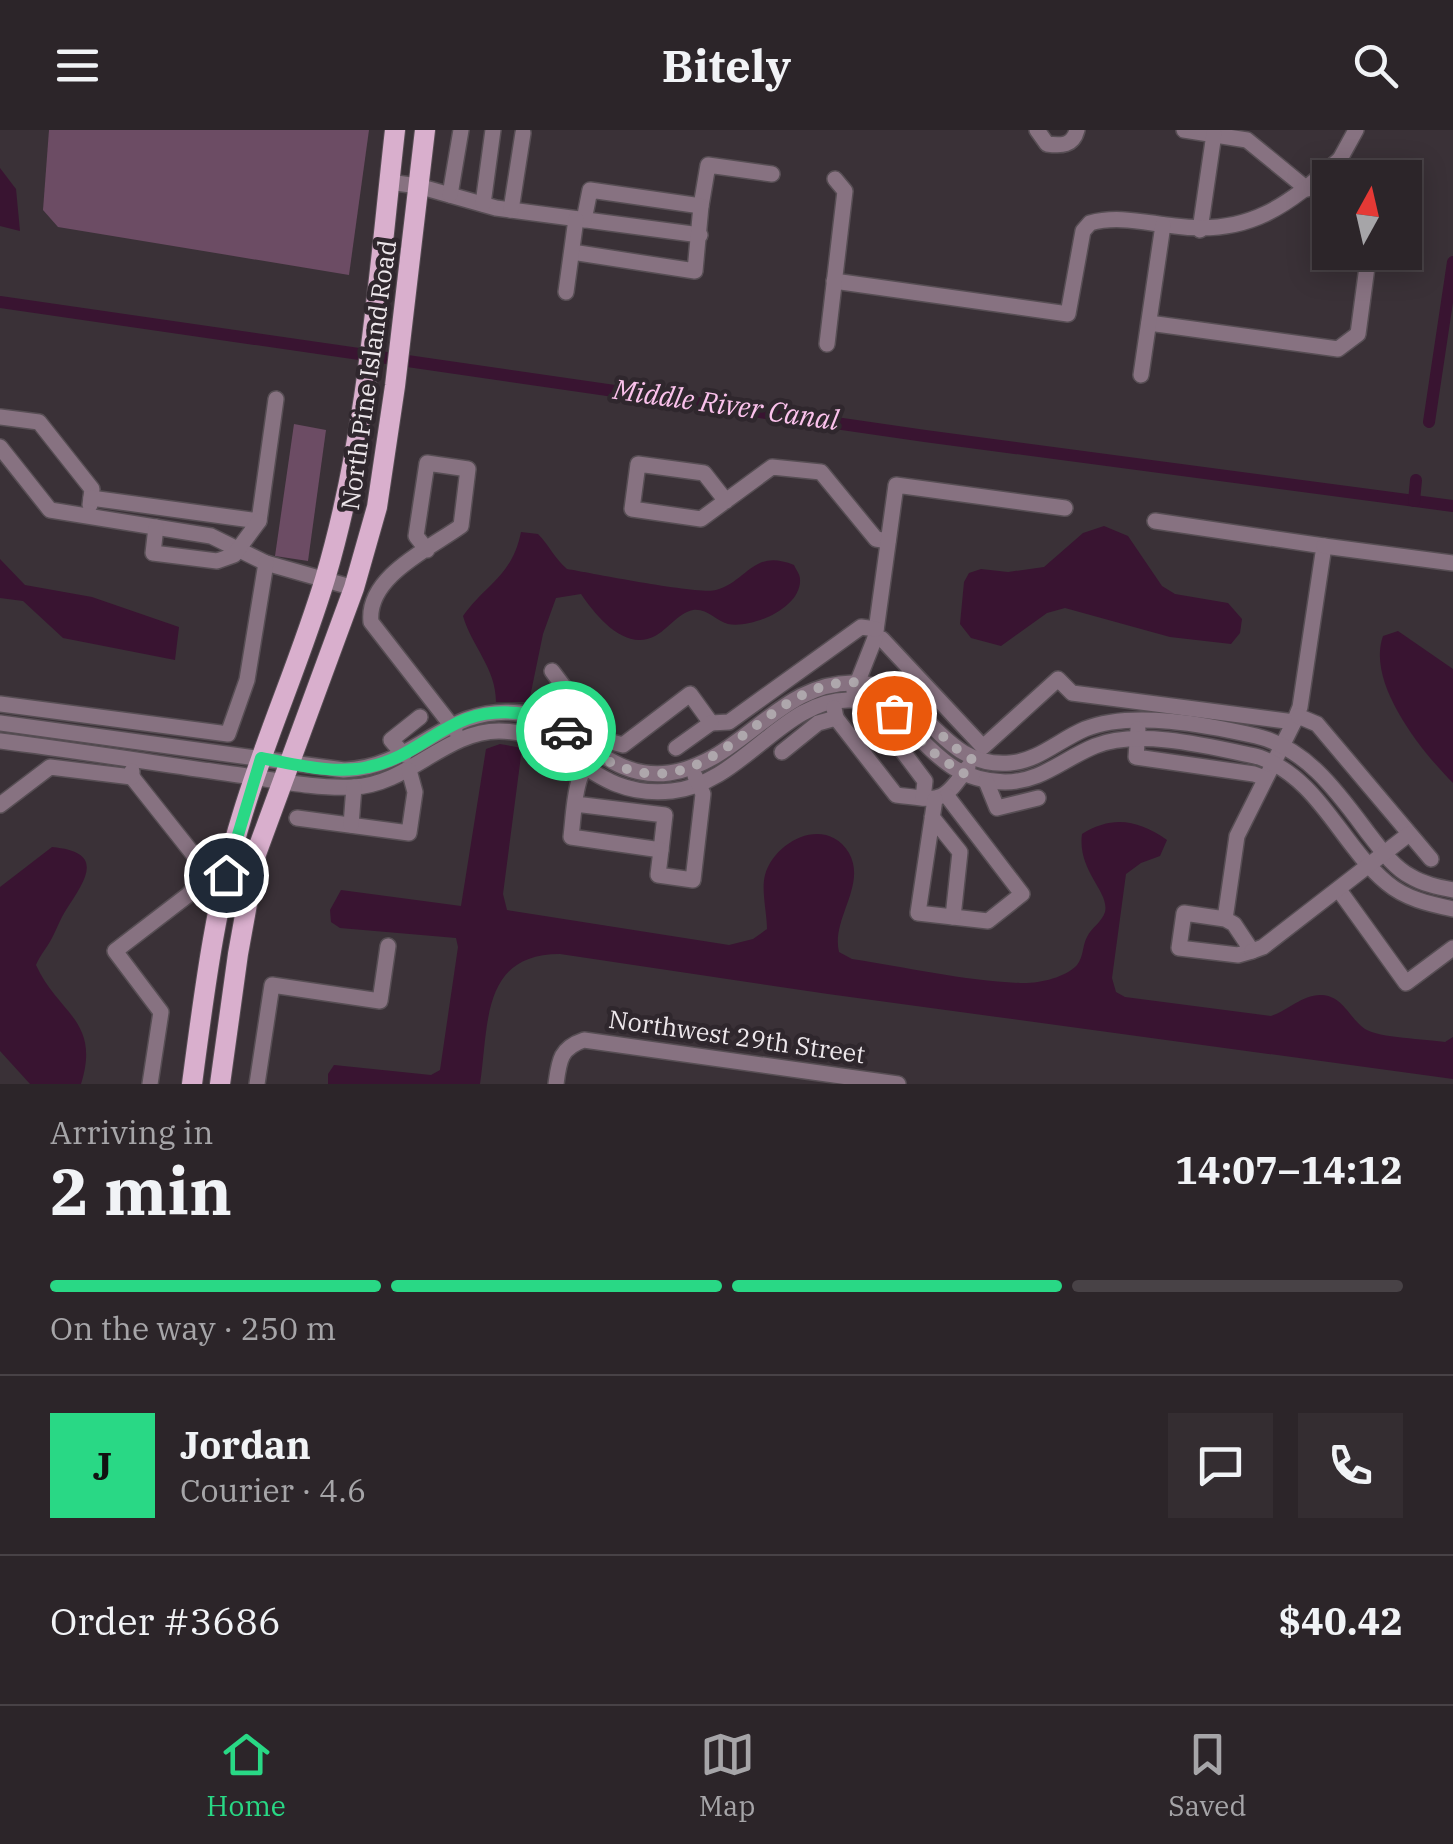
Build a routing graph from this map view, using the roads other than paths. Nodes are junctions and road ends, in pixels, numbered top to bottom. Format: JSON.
{"nodes":[{"id":1,"x":395,"y":130,"type":"edge"},
{"id":2,"x":424,"y":130,"type":"edge"},
{"id":3,"x":461,"y":130,"type":"edge"},
{"id":4,"x":493,"y":130,"type":"edge"},
{"id":5,"x":1036,"y":130,"type":"edge"},
{"id":6,"x":1077,"y":130,"type":"edge"},
{"id":7,"x":1184,"y":130,"type":"edge"},
{"id":8,"x":1356,"y":130,"type":"edge"},
{"id":9,"x":523,"y":133,"type":"dead end"},
{"id":10,"x":1214,"y":134,"type":"junction"},
{"id":11,"x":1340,"y":159,"type":"joint"},
{"id":12,"x":772,"y":174,"type":"dead end"},
{"id":13,"x":835,"y":179,"type":"dead end"},
{"id":14,"x":389,"y":182,"type":"junction"},
{"id":15,"x":418,"y":186,"type":"junction"},
{"id":16,"x":1307,"y":188,"type":"junction"},
{"id":17,"x":450,"y":195,"type":"junction"},
{"id":18,"x":483,"y":204,"type":"junction"},
{"id":19,"x":701,"y":206,"type":"junction"},
{"id":20,"x":510,"y":210,"type":"junction"},
{"id":21,"x":580,"y":219,"type":"junction"},
{"id":22,"x":1162,"y":225,"type":"junction"},
{"id":23,"x":1200,"y":230,"type":"junction"},
{"id":24,"x":700,"y":234,"type":"junction"},
{"id":25,"x":572,"y":252,"type":"junction"},
{"id":26,"x":1367,"y":270,"type":"edge"},
{"id":27,"x":834,"y":282,"type":"junction"},
{"id":28,"x":566,"y":292,"type":"dead end"},
{"id":29,"x":1149,"y":322,"type":"junction"},
{"id":30,"x":827,"y":344,"type":"dead end"},
{"id":31,"x":1142,"y":375,"type":"dead end"},
{"id":32,"x":276,"y":398,"type":"dead end"},
{"id":33,"x":0,"y":417,"type":"edge"},
{"id":34,"x":0,"y":447,"type":"edge"},
{"id":35,"x":91,"y":498,"type":"junction"},
{"id":36,"x":726,"y":500,"type":"junction"},
{"id":37,"x":1065,"y":508,"type":"dead end"},
{"id":38,"x":88,"y":516,"type":"junction"},
{"id":39,"x":259,"y":521,"type":"junction"},
{"id":40,"x":1154,"y":522,"type":"dead end"},
{"id":41,"x":156,"y":527,"type":"junction"},
{"id":42,"x":888,"y":541,"type":"junction"},
{"id":43,"x":1324,"y":546,"type":"junction"},
{"id":44,"x":238,"y":550,"type":"junction"},
{"id":45,"x":427,"y":550,"type":"junction"},
{"id":46,"x":266,"y":563,"type":"junction"},
{"id":47,"x":1453,"y":563,"type":"edge"},
{"id":48,"x":324,"y":581,"type":"junction"},
{"id":49,"x":354,"y":588,"type":"junction"},
{"id":50,"x":875,"y":633,"type":"junction"},
{"id":51,"x":552,"y":671,"type":"dead end"},
{"id":52,"x":827,"y":685,"type":"junction"},
{"id":53,"x":854,"y":691,"type":"junction"},
{"id":54,"x":0,"y":704,"type":"edge"},
{"id":55,"x":834,"y":710,"type":"junction"},
{"id":56,"x":420,"y":717,"type":"dead end"},
{"id":57,"x":1296,"y":719,"type":"junction"},
{"id":58,"x":1138,"y":720,"type":"junction"},
{"id":59,"x":137,"y":722,"type":"junction"},
{"id":60,"x":0,"y":723,"type":"edge"},
{"id":61,"x":711,"y":723,"type":"junction"},
{"id":62,"x":451,"y":725,"type":"junction"},
{"id":63,"x":892,"y":736,"type":"dead end"},
{"id":64,"x":1138,"y":738,"type":"junction"},
{"id":65,"x":135,"y":740,"type":"junction"},
{"id":66,"x":462,"y":740,"type":"junction"},
{"id":67,"x":0,"y":741,"type":"edge"},
{"id":68,"x":1281,"y":745,"type":"junction"},
{"id":69,"x":599,"y":746,"type":"junction"},
{"id":70,"x":676,"y":748,"type":"dead end"},
{"id":71,"x":782,"y":752,"type":"dead end"},
{"id":72,"x":978,"y":754,"type":"junction"},
{"id":73,"x":133,"y":760,"type":"junction"},
{"id":74,"x":407,"y":762,"type":"junction"},
{"id":75,"x":1273,"y":762,"type":"junction"},
{"id":76,"x":258,"y":768,"type":"junction"},
{"id":77,"x":582,"y":768,"type":"junction"},
{"id":78,"x":691,"y":768,"type":"junction"},
{"id":79,"x":285,"y":772,"type":"junction"},
{"id":80,"x":963,"y":774,"type":"junction"},
{"id":81,"x":132,"y":777,"type":"junction"},
{"id":82,"x":1265,"y":778,"type":"junction"},
{"id":83,"x":986,"y":781,"type":"junction"},
{"id":84,"x":700,"y":786,"type":"junction"},
{"id":85,"x":354,"y":787,"type":"junction"},
{"id":86,"x":935,"y":798,"type":"junction"},
{"id":87,"x":1038,"y":798,"type":"dead end"},
{"id":88,"x":575,"y":804,"type":"junction"},
{"id":89,"x":0,"y":805,"type":"edge"},
{"id":90,"x":932,"y":817,"type":"junction"},
{"id":91,"x":297,"y":818,"type":"dead end"},
{"id":92,"x":351,"y":825,"type":"junction"},
{"id":93,"x":1409,"y":834,"type":"junction"},
{"id":94,"x":661,"y":850,"type":"junction"},
{"id":95,"x":1385,"y":854,"type":"junction"},
{"id":96,"x":1431,"y":859,"type":"dead end"},
{"id":97,"x":1370,"y":867,"type":"junction"},
{"id":98,"x":1339,"y":890,"type":"junction"},
{"id":99,"x":1453,"y":890,"type":"edge"},
{"id":100,"x":1453,"y":909,"type":"edge"},
{"id":101,"x":953,"y":918,"type":"junction"},
{"id":102,"x":1225,"y":920,"type":"junction"},
{"id":103,"x":388,"y":946,"type":"dead end"},
{"id":104,"x":1453,"y":948,"type":"edge"},
{"id":105,"x":1252,"y":951,"type":"junction"},
{"id":106,"x":150,"y":1084,"type":"edge"},
{"id":107,"x":192,"y":1084,"type":"edge"},
{"id":108,"x":220,"y":1084,"type":"edge"},
{"id":109,"x":258,"y":1084,"type":"edge"},
{"id":110,"x":556,"y":1084,"type":"edge"},
{"id":111,"x":898,"y":1084,"type":"edge"}],
"edges":[{"from":1,"to":14,"type":"main road","name":"North Pine Island Road"},
{"from":2,"to":15,"type":"main road","name":"North Pine Island Road"},
{"from":3,"to":17,"type":"street"},
{"from":4,"to":18,"type":"street"},
{"from":5,"to":6,"type":"street"},
{"from":7,"to":10,"type":"street"},
{"from":8,"to":11,"type":"street"},
{"from":9,"to":20,"type":"street"},
{"from":10,"to":16,"type":"street"},
{"from":10,"to":23,"type":"street"},
{"from":11,"to":16,"type":"street"},
{"from":12,"to":19,"type":"street"},
{"from":13,"to":27,"type":"street"},
{"from":14,"to":15,"type":"street"},
{"from":14,"to":48,"type":"main road","name":"North Pine Island Road"},
{"from":15,"to":17,"type":"street"},
{"from":15,"to":49,"type":"main road","name":"North Pine Island Road"},
{"from":16,"to":23,"type":"street"},
{"from":17,"to":18,"type":"street"},
{"from":18,"to":20,"type":"street"},
{"from":19,"to":21,"type":"street"},
{"from":19,"to":24,"type":"street"},
{"from":20,"to":21,"type":"street"},
{"from":21,"to":24,"type":"street"},
{"from":21,"to":25,"type":"street"},
{"from":22,"to":23,"type":"street"},
{"from":22,"to":27,"type":"street"},
{"from":22,"to":29,"type":"street"},
{"from":24,"to":25,"type":"street"},
{"from":25,"to":28,"type":"street"},
{"from":26,"to":29,"type":"street"},
{"from":27,"to":30,"type":"street"},
{"from":29,"to":31,"type":"street"},
{"from":32,"to":39,"type":"street"},
{"from":33,"to":35,"type":"street"},
{"from":34,"to":38,"type":"street"},
{"from":35,"to":38,"type":"street"},
{"from":35,"to":39,"type":"street"},
{"from":36,"to":36,"type":"street"},
{"from":36,"to":42,"type":"street"},
{"from":37,"to":42,"type":"street"},
{"from":38,"to":41,"type":"street"},
{"from":39,"to":44,"type":"street"},
{"from":40,"to":43,"type":"street"},
{"from":41,"to":44,"type":"street"},
{"from":41,"to":44,"type":"street"},
{"from":42,"to":50,"type":"street"},
{"from":43,"to":47,"type":"street"},
{"from":43,"to":57,"type":"street"},
{"from":44,"to":46,"type":"street"},
{"from":45,"to":45,"type":"street"},
{"from":45,"to":62,"type":"street"},
{"from":46,"to":48,"type":"street"},
{"from":46,"to":59,"type":"street"},
{"from":48,"to":49,"type":"street"},
{"from":48,"to":76,"type":"main road","name":"North Pine Island Road"},
{"from":49,"to":79,"type":"main road","name":"North Pine Island Road"},
{"from":50,"to":53,"type":"street"},
{"from":50,"to":61,"type":"street"},
{"from":50,"to":72,"type":"street"},
{"from":51,"to":69,"type":"street"},
{"from":52,"to":53,"type":"street"},
{"from":52,"to":55,"type":"street"},
{"from":52,"to":78,"type":"street"},
{"from":53,"to":55,"type":"street"},
{"from":53,"to":72,"type":"street"},
{"from":53,"to":80,"type":"street"},
{"from":54,"to":59,"type":"street"},
{"from":55,"to":71,"type":"street"},
{"from":55,"to":84,"type":"street"},
{"from":55,"to":86,"type":"street"},
{"from":56,"to":74,"type":"street"},
{"from":57,"to":68,"type":"street"},
{"from":57,"to":72,"type":"street"},
{"from":57,"to":93,"type":"street"},
{"from":58,"to":64,"type":"street"},
{"from":58,"to":68,"type":"street"},
{"from":58,"to":72,"type":"street"},
{"from":59,"to":65,"type":"street"},
{"from":60,"to":65,"type":"street"},
{"from":61,"to":69,"type":"street"},
{"from":61,"to":70,"type":"street"},
{"from":62,"to":66,"type":"street"},
{"from":62,"to":69,"type":"street"},
{"from":62,"to":74,"type":"street"},
{"from":63,"to":86,"type":"street"},
{"from":64,"to":75,"type":"street"},
{"from":64,"to":82,"type":"street"},
{"from":64,"to":83,"type":"street"},
{"from":65,"to":73,"type":"street"},
{"from":65,"to":76,"type":"street"},
{"from":66,"to":74,"type":"street"},
{"from":66,"to":77,"type":"street"},
{"from":67,"to":73,"type":"street"},
{"from":68,"to":75,"type":"street"},
{"from":68,"to":95,"type":"street"},
{"from":69,"to":77,"type":"street"},
{"from":69,"to":78,"type":"street"},
{"from":72,"to":80,"type":"street"},
{"from":73,"to":76,"type":"street"},
{"from":73,"to":81,"type":"street"},
{"from":74,"to":79,"type":"street"},
{"from":74,"to":85,"type":"street"},
{"from":74,"to":92,"type":"street"},
{"from":75,"to":82,"type":"street"},
{"from":75,"to":97,"type":"street"},
{"from":76,"to":79,"type":"street"},
{"from":76,"to":107,"type":"main road","name":"North Pine Island Road"},
{"from":77,"to":84,"type":"street"},
{"from":77,"to":88,"type":"street"},
{"from":78,"to":84,"type":"street"},
{"from":79,"to":85,"type":"street"},
{"from":79,"to":108,"type":"main road","name":"North Pine Island Road"},
{"from":80,"to":83,"type":"street"},
{"from":80,"to":86,"type":"street"},
{"from":81,"to":89,"type":"street"},
{"from":81,"to":106,"type":"street"},
{"from":82,"to":102,"type":"street"},
{"from":83,"to":87,"type":"street"},
{"from":84,"to":94,"type":"street"},
{"from":85,"to":92,"type":"street"},
{"from":86,"to":90,"type":"street"},
{"from":86,"to":101,"type":"street"},
{"from":88,"to":94,"type":"street"},
{"from":88,"to":94,"type":"street"},
{"from":90,"to":101,"type":"street"},
{"from":90,"to":101,"type":"street"},
{"from":91,"to":92,"type":"street"},
{"from":93,"to":95,"type":"street"},
{"from":93,"to":96,"type":"street"},
{"from":95,"to":97,"type":"street"},
{"from":95,"to":99,"type":"street"},
{"from":97,"to":98,"type":"street"},
{"from":97,"to":100,"type":"street"},
{"from":98,"to":104,"type":"street"},
{"from":98,"to":105,"type":"street"},
{"from":102,"to":105,"type":"street"},
{"from":102,"to":105,"type":"street"},
{"from":103,"to":109,"type":"street"},
{"from":110,"to":111,"type":"street","name":"Northwest 29th Street"}]}
